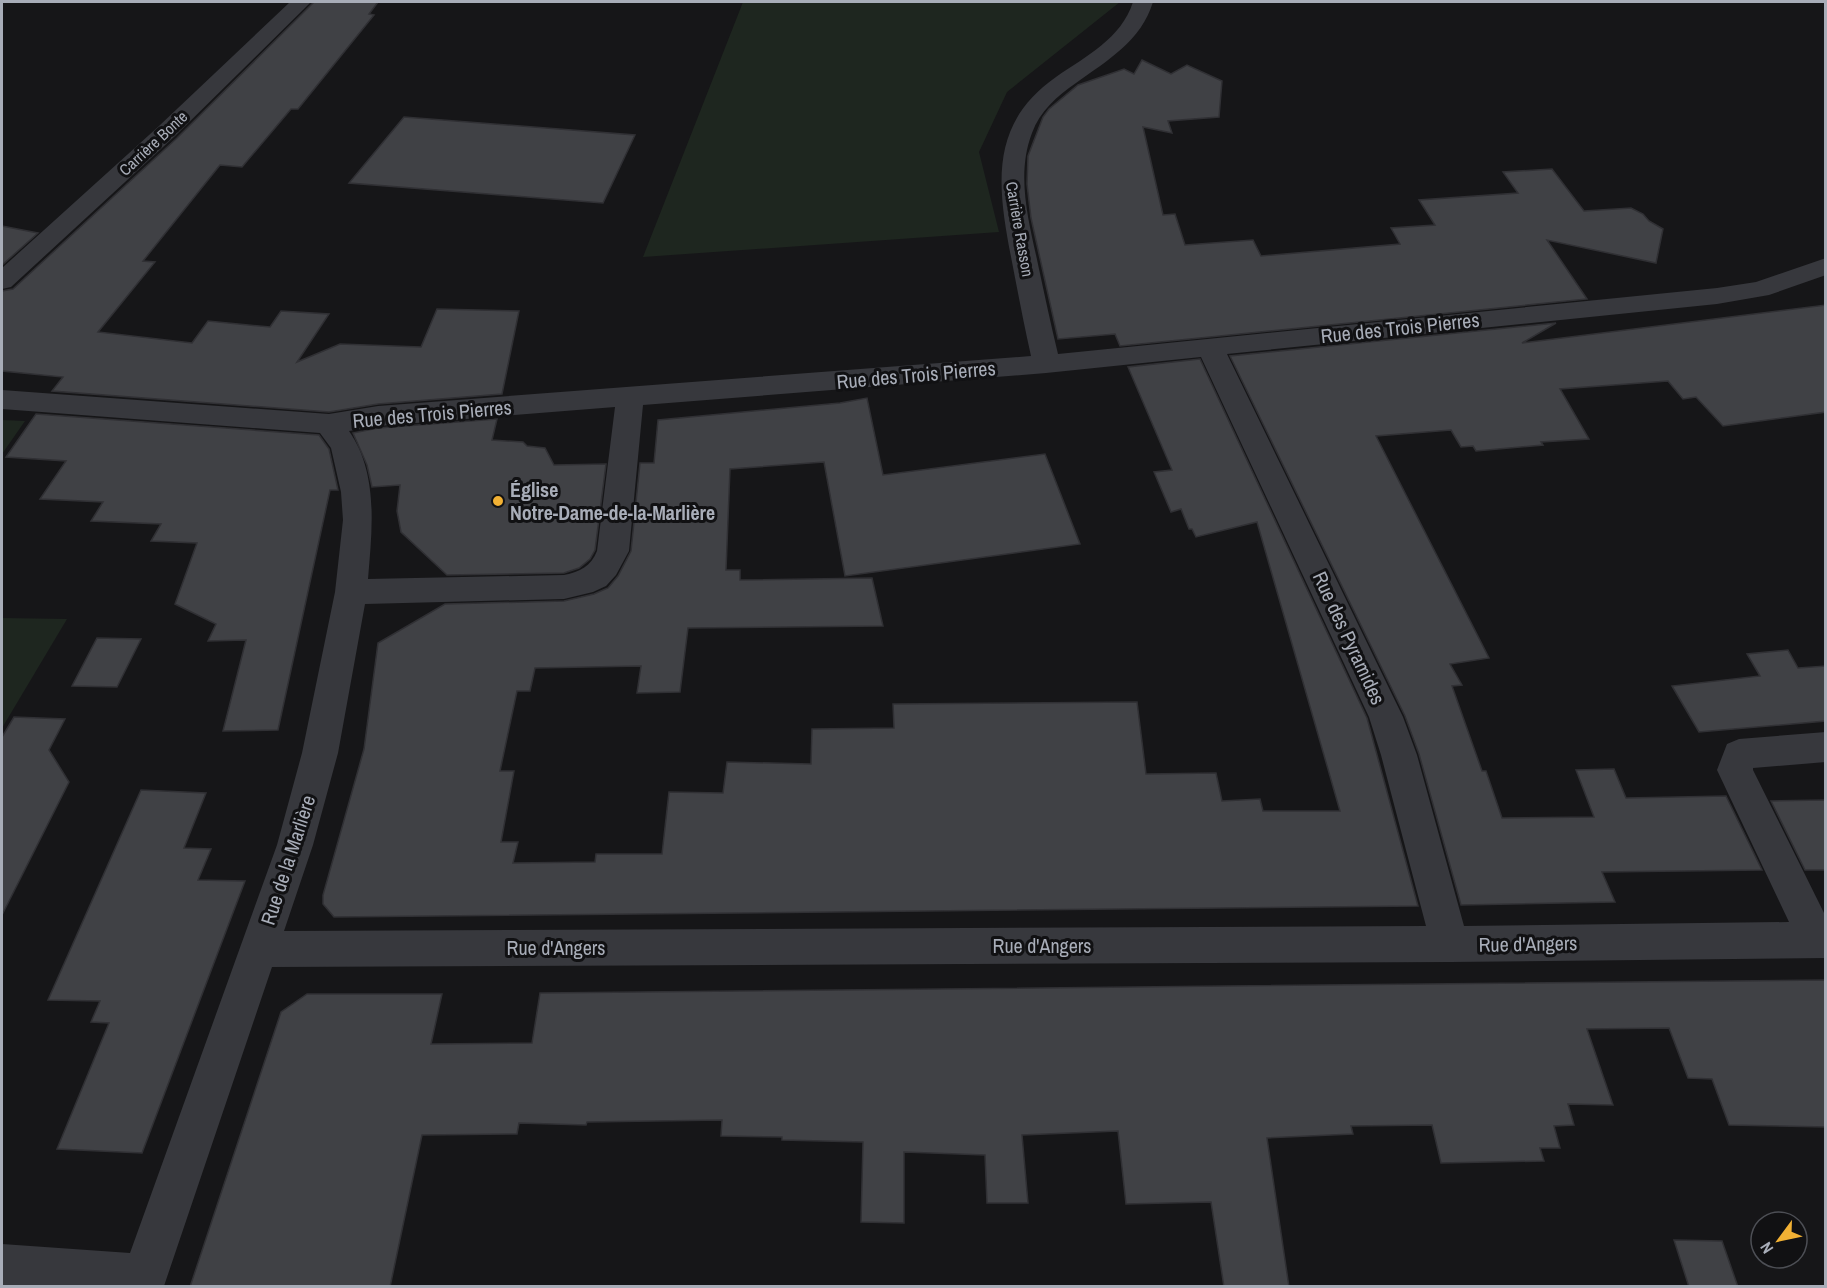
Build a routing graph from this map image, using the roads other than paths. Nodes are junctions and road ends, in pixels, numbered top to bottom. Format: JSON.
{"nodes":[{"id":1,"x":301,"y":2,"type":"edge"},
{"id":2,"x":1143,"y":2,"type":"edge"},
{"id":3,"x":1826,"y":266,"type":"edge"},
{"id":4,"x":2,"y":281,"type":"edge"},
{"id":5,"x":1210,"y":347,"type":"junction"},
{"id":6,"x":1046,"y":364,"type":"junction"},
{"id":7,"x":630,"y":398,"type":"junction"},
{"id":8,"x":2,"y":399,"type":"edge"},
{"id":9,"x":328,"y":424,"type":"junction"},
{"id":10,"x":351,"y":592,"type":"junction"},
{"id":11,"x":1826,"y":747,"type":"edge"},
{"id":12,"x":1821,"y":940,"type":"edge"},
{"id":13,"x":1450,"y":944,"type":"junction"},
{"id":14,"x":259,"y":949,"type":"junction"},
{"id":15,"x":2,"y":1267,"type":"edge"},
{"id":16,"x":143,"y":1282,"type":"edge"}],
"edges":[{"from":1,"to":4,"type":"street","name":"Carrière Bonte"},
{"from":2,"to":6,"type":"street","name":"Carrière Rasson"},
{"from":3,"to":5,"type":"street","name":"Rue des Trois Pierres"},
{"from":5,"to":6,"type":"street","name":"Rue des Trois Pierres"},
{"from":5,"to":13,"type":"street","name":"Rue des Pyramides"},
{"from":6,"to":7,"type":"street","name":"Rue des Trois Pierres"},
{"from":7,"to":9,"type":"street","name":"Rue des Trois Pierres"},
{"from":7,"to":10,"type":"street"},
{"from":8,"to":9,"type":"street","name":"Rue des Trois Pierres"},
{"from":9,"to":10,"type":"street","name":"Rue de la Marlière"},
{"from":10,"to":14,"type":"street","name":"Rue de la Marlière"},
{"from":11,"to":12,"type":"street"},
{"from":12,"to":13,"type":"street","name":"Rue d'Angers"},
{"from":13,"to":14,"type":"street","name":"Rue d'Angers"},
{"from":14,"to":16,"type":"street","name":"Rue de la Marlière"},
{"from":15,"to":16,"type":"street"}]}
